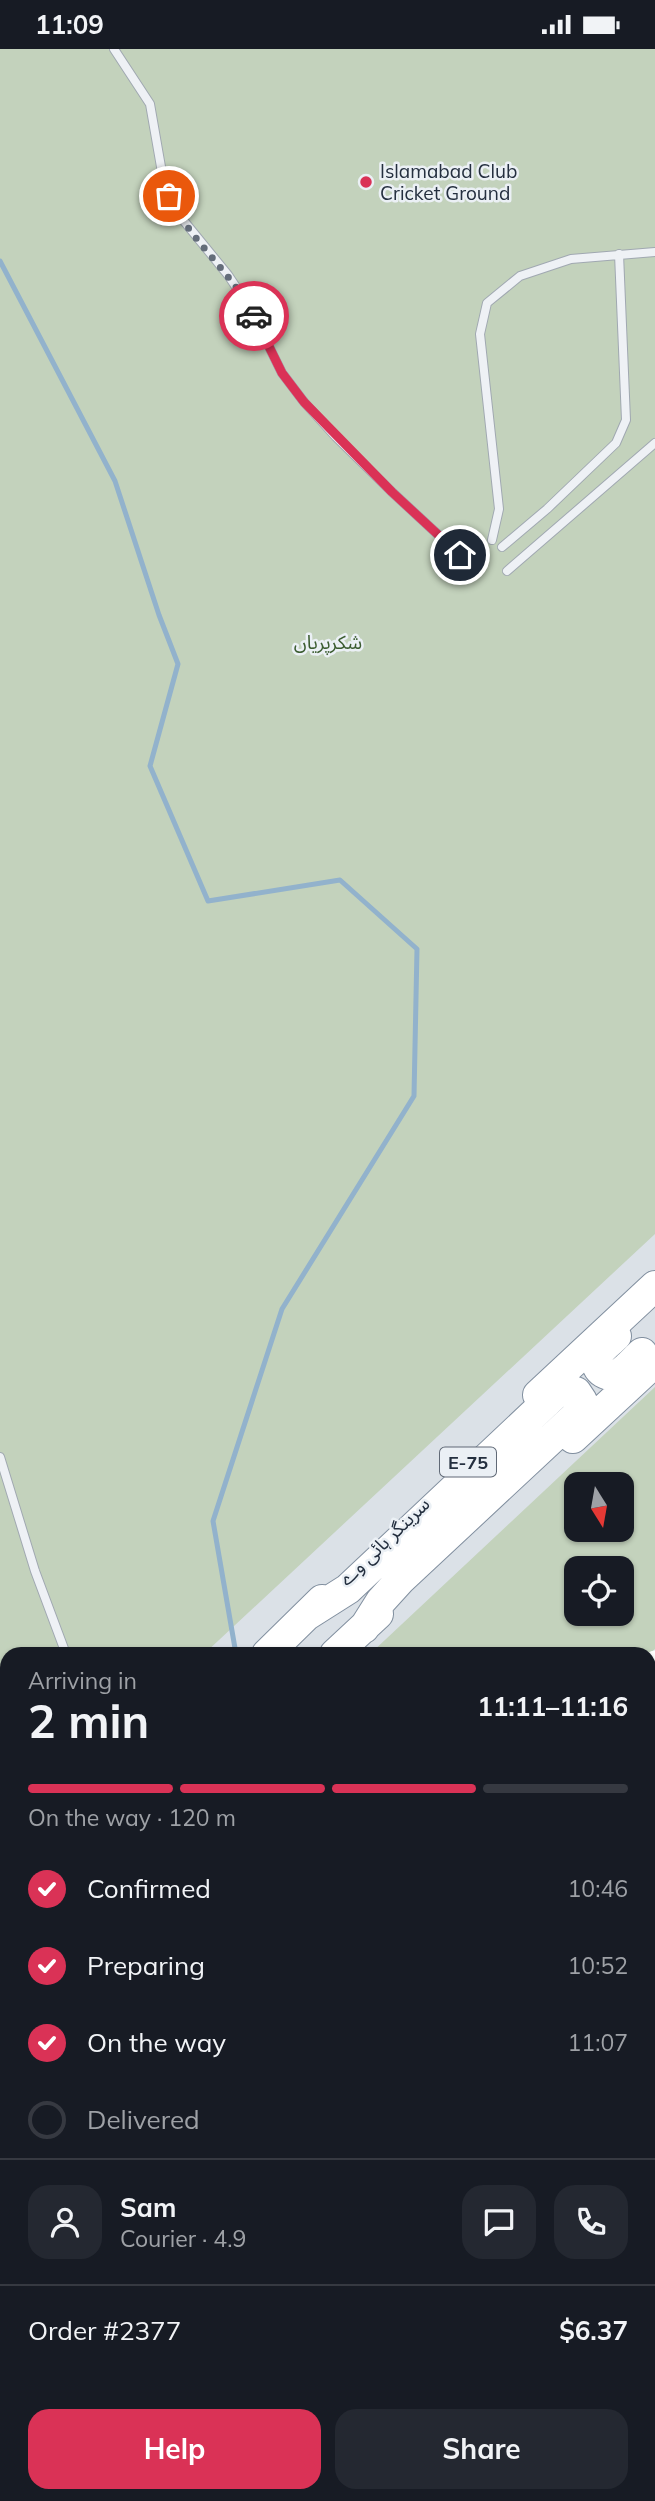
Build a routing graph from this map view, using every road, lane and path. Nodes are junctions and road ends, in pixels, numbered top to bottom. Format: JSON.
{"nodes":[{"id":1,"x":114,"y":49,"type":"edge"},
{"id":2,"x":655,"y":252,"type":"edge"},
{"id":3,"x":619,"y":254,"type":"junction"},
{"id":4,"x":655,"y":443,"type":"edge"},
{"id":5,"x":492,"y":540,"type":"dead end"},
{"id":6,"x":502,"y":547,"type":"dead end"},
{"id":7,"x":460,"y":555,"type":"dead end"},
{"id":8,"x":507,"y":571,"type":"dead end"},
{"id":9,"x":655,"y":1286,"type":"edge"},
{"id":10,"x":655,"y":1301,"type":"edge"},
{"id":11,"x":655,"y":1341,"type":"edge"},
{"id":12,"x":655,"y":1362,"type":"edge"},
{"id":13,"x":0,"y":1457,"type":"edge"},
{"id":14,"x":307,"y":1615,"type":"junction"},
{"id":15,"x":364,"y":1628,"type":"junction"},
{"id":16,"x":274,"y":1646,"type":"edge"},
{"id":17,"x":63,"y":1647,"type":"edge"},
{"id":18,"x":343,"y":1647,"type":"edge"}],
"edges":[{"from":1,"to":7,"type":"lane"},
{"from":2,"to":3,"type":"lane"},
{"from":3,"to":5,"type":"lane"},
{"from":3,"to":6,"type":"lane"},
{"from":4,"to":8,"type":"lane"},
{"from":9,"to":14,"type":"highway","name":"سرینگر ہائی وے","number":"E-75"},
{"from":10,"to":11,"type":"highway"},
{"from":12,"to":15,"type":"highway","number":"E-75"},
{"from":13,"to":17,"type":"lane"},
{"from":14,"to":15,"type":"highway"},
{"from":14,"to":16,"type":"highway","name":"سرینگر ہائی وے","number":"E-75"},
{"from":15,"to":18,"type":"highway","number":"E-75"}]}
